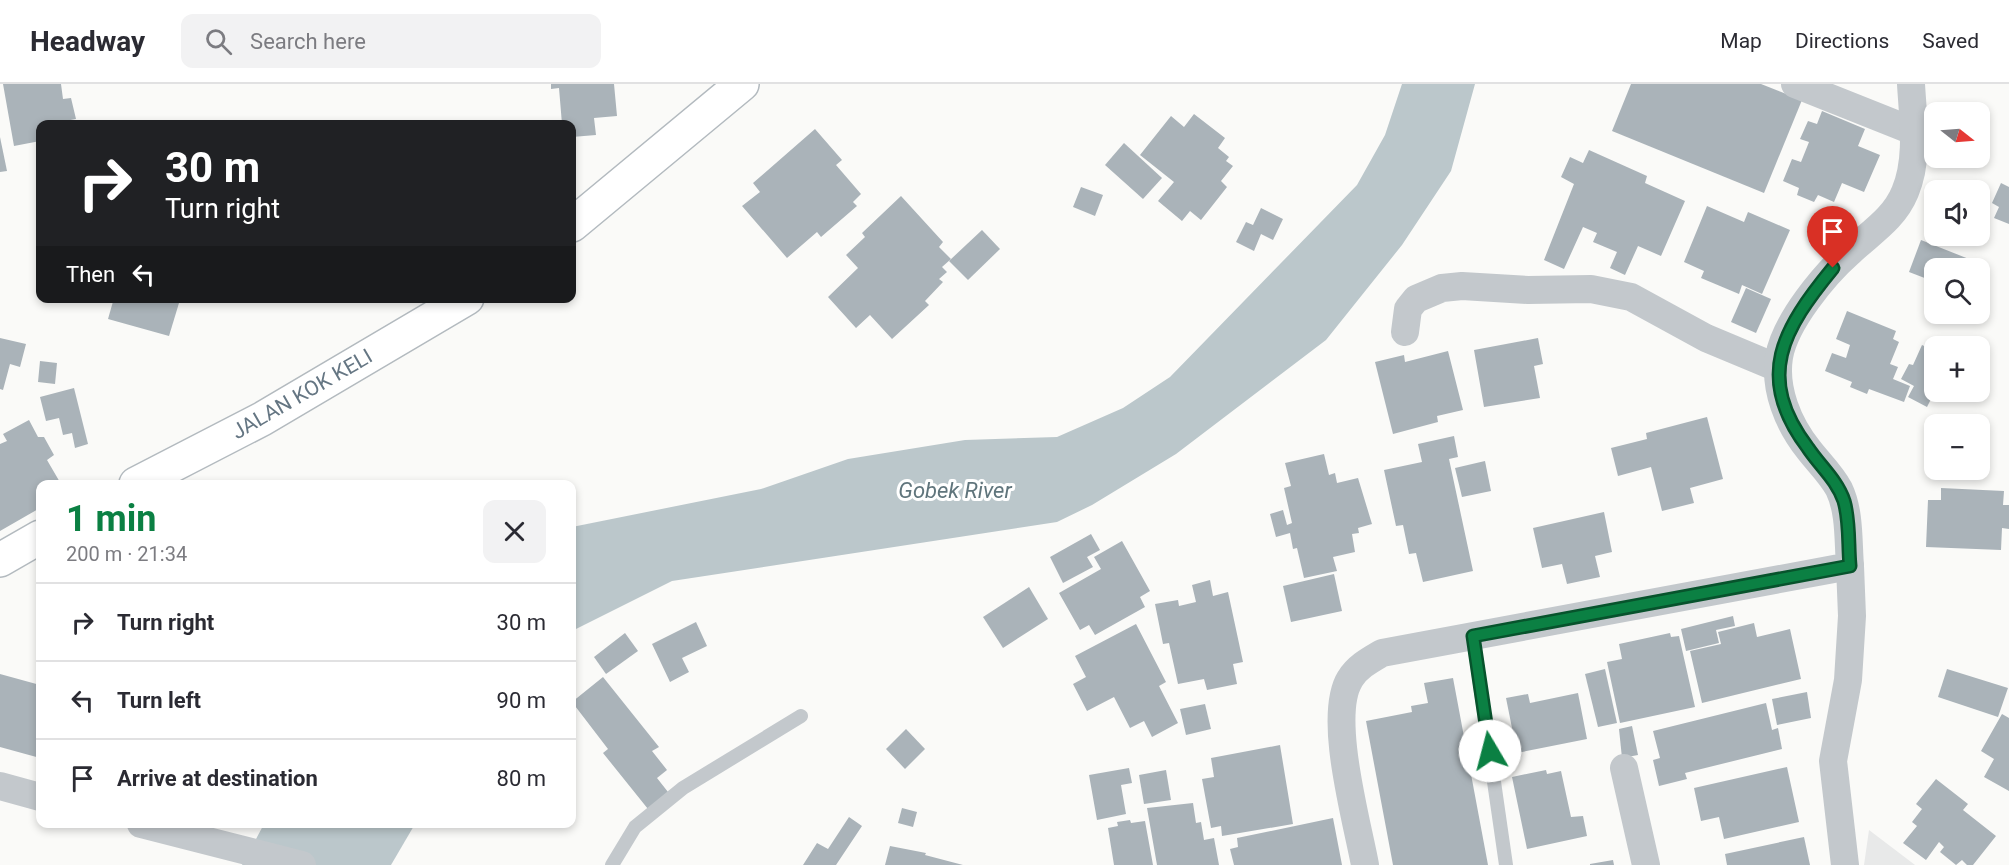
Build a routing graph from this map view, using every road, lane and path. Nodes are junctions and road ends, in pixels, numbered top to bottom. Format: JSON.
{"nodes":[{"id":1,"x":742,"y":84,"type":"edge"},
{"id":2,"x":1795,"y":84,"type":"edge"},
{"id":3,"x":1911,"y":84,"type":"edge"},
{"id":4,"x":1913,"y":131,"type":"junction"},
{"id":5,"x":576,"y":222,"type":"edge"},
{"id":6,"x":459,"y":303,"type":"edge"},
{"id":7,"x":1405,"y":332,"type":"dead end"},
{"id":8,"x":1778,"y":368,"type":"junction"},
{"id":9,"x":144,"y":480,"type":"edge"},
{"id":10,"x":36,"y":539,"type":"edge"},
{"id":11,"x":0,"y":560,"type":"edge"},
{"id":12,"x":1850,"y":566,"type":"junction"},
{"id":13,"x":1473,"y":636,"type":"junction"},
{"id":14,"x":801,"y":716,"type":"dead end"},
{"id":15,"x":1624,"y":768,"type":"dead end"},
{"id":16,"x":0,"y":786,"type":"edge"},
{"id":17,"x":36,"y":796,"type":"edge"},
{"id":18,"x":157,"y":828,"type":"edge"},
{"id":19,"x":302,"y":865,"type":"edge"},
{"id":20,"x":612,"y":865,"type":"edge"},
{"id":21,"x":1365,"y":865,"type":"edge"},
{"id":22,"x":1506,"y":865,"type":"edge"},
{"id":23,"x":1646,"y":865,"type":"edge"},
{"id":24,"x":1845,"y":865,"type":"edge"}],
"edges":[{"from":1,"to":5,"type":"street"},
{"from":2,"to":4,"type":"street"},
{"from":3,"to":4,"type":"street"},
{"from":4,"to":8,"type":"street"},
{"from":6,"to":9,"type":"street","name":"JALAN KOK KELI"},
{"from":7,"to":8,"type":"street"},
{"from":8,"to":12,"type":"street"},
{"from":10,"to":11,"type":"street"},
{"from":12,"to":13,"type":"street"},
{"from":12,"to":24,"type":"street"},
{"from":13,"to":21,"type":"street"},
{"from":13,"to":22,"type":"lane"},
{"from":14,"to":20,"type":"lane"},
{"from":15,"to":23,"type":"street"},
{"from":16,"to":17,"type":"street"},
{"from":18,"to":19,"type":"street"}]}
